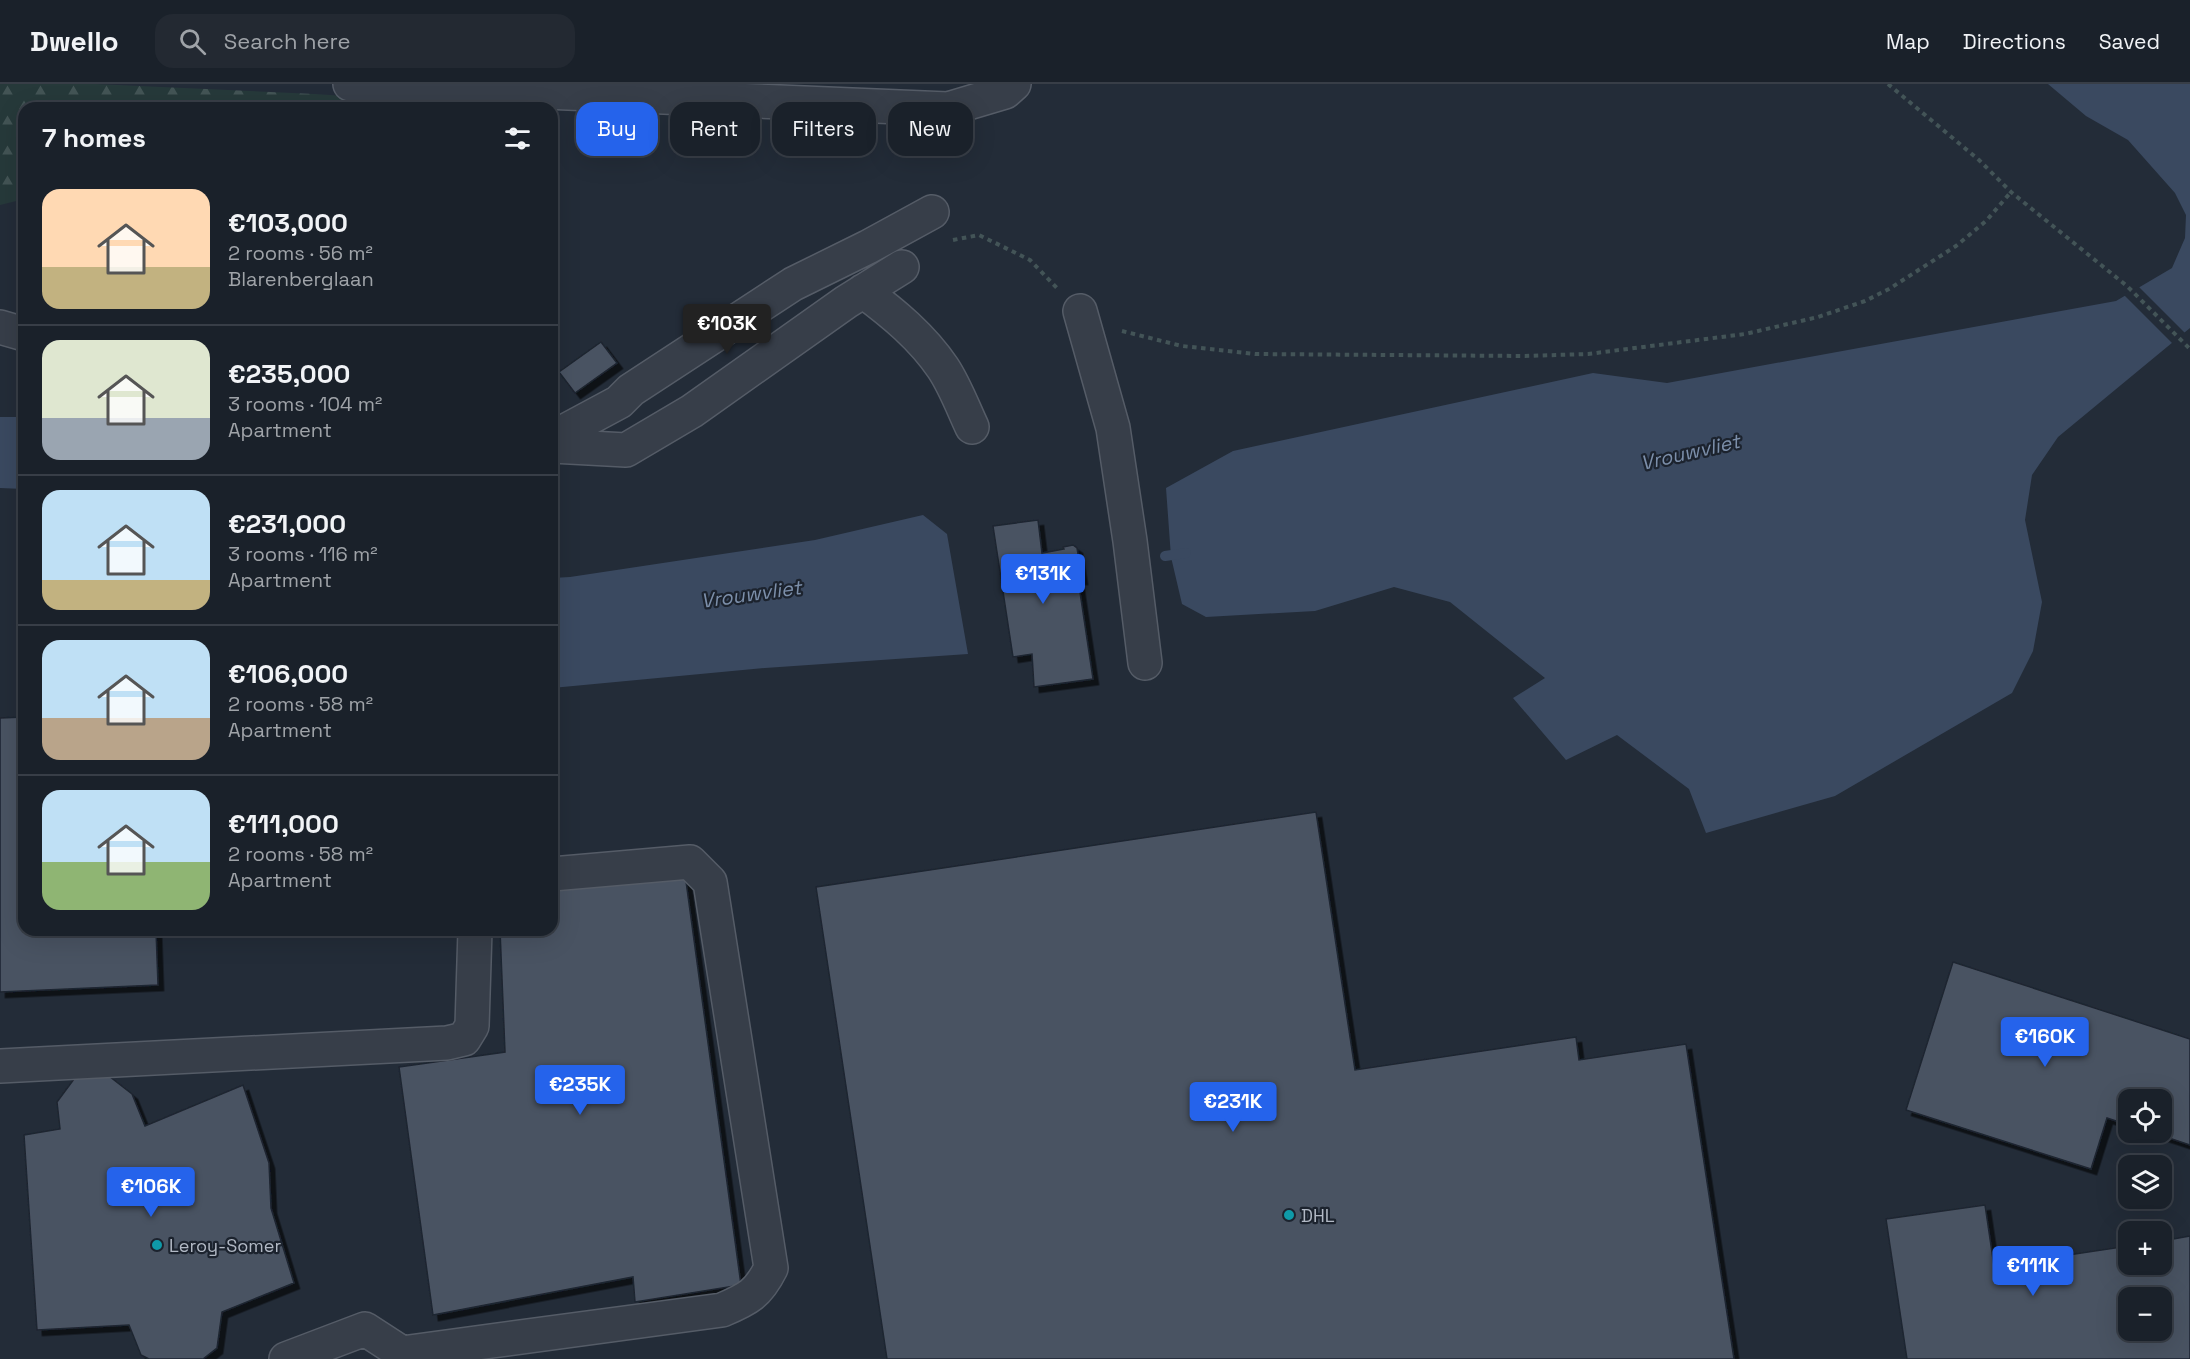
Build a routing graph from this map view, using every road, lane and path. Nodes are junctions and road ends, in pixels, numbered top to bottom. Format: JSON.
{"nodes":[{"id":1,"x":350,"y":84,"type":"edge"},
{"id":2,"x":1014,"y":84,"type":"edge"},
{"id":3,"x":1888,"y":84,"type":"edge"},
{"id":4,"x":422,"y":85,"type":"edge"},
{"id":5,"x":781,"y":93,"type":"edge"},
{"id":6,"x":2011,"y":192,"type":"junction"},
{"id":7,"x":932,"y":212,"type":"dead end"},
{"id":8,"x":948,"y":240,"type":"dead end"},
{"id":9,"x":902,"y":267,"type":"dead end"},
{"id":10,"x":862,"y":291,"type":"junction"},
{"id":11,"x":1080,"y":311,"type":"junction"},
{"id":12,"x":0,"y":327,"type":"edge"},
{"id":13,"x":18,"y":332,"type":"edge"},
{"id":14,"x":2190,"y":349,"type":"edge"},
{"id":15,"x":972,"y":427,"type":"dead end"},
{"id":16,"x":558,"y":435,"type":"edge"},
{"id":17,"x":558,"y":446,"type":"edge"},
{"id":18,"x":1145,"y":663,"type":"dead end"},
{"id":19,"x":558,"y":873,"type":"edge"},
{"id":20,"x":475,"y":936,"type":"edge"},
{"id":21,"x":0,"y":1066,"type":"edge"},
{"id":22,"x":286,"y":1359,"type":"edge"}],
"edges":[{"from":1,"to":4,"type":"street"},
{"from":2,"to":5,"type":"street"},
{"from":3,"to":6,"type":"path"},
{"from":4,"to":5,"type":"street"},
{"from":6,"to":11,"type":"path"},
{"from":6,"to":14,"type":"path"},
{"from":7,"to":16,"type":"street"},
{"from":8,"to":11,"type":"path"},
{"from":9,"to":10,"type":"street"},
{"from":10,"to":15,"type":"street"},
{"from":10,"to":17,"type":"street"},
{"from":11,"to":18,"type":"street"},
{"from":12,"to":13,"type":"street"},
{"from":19,"to":22,"type":"street"},
{"from":20,"to":21,"type":"street"}]}
